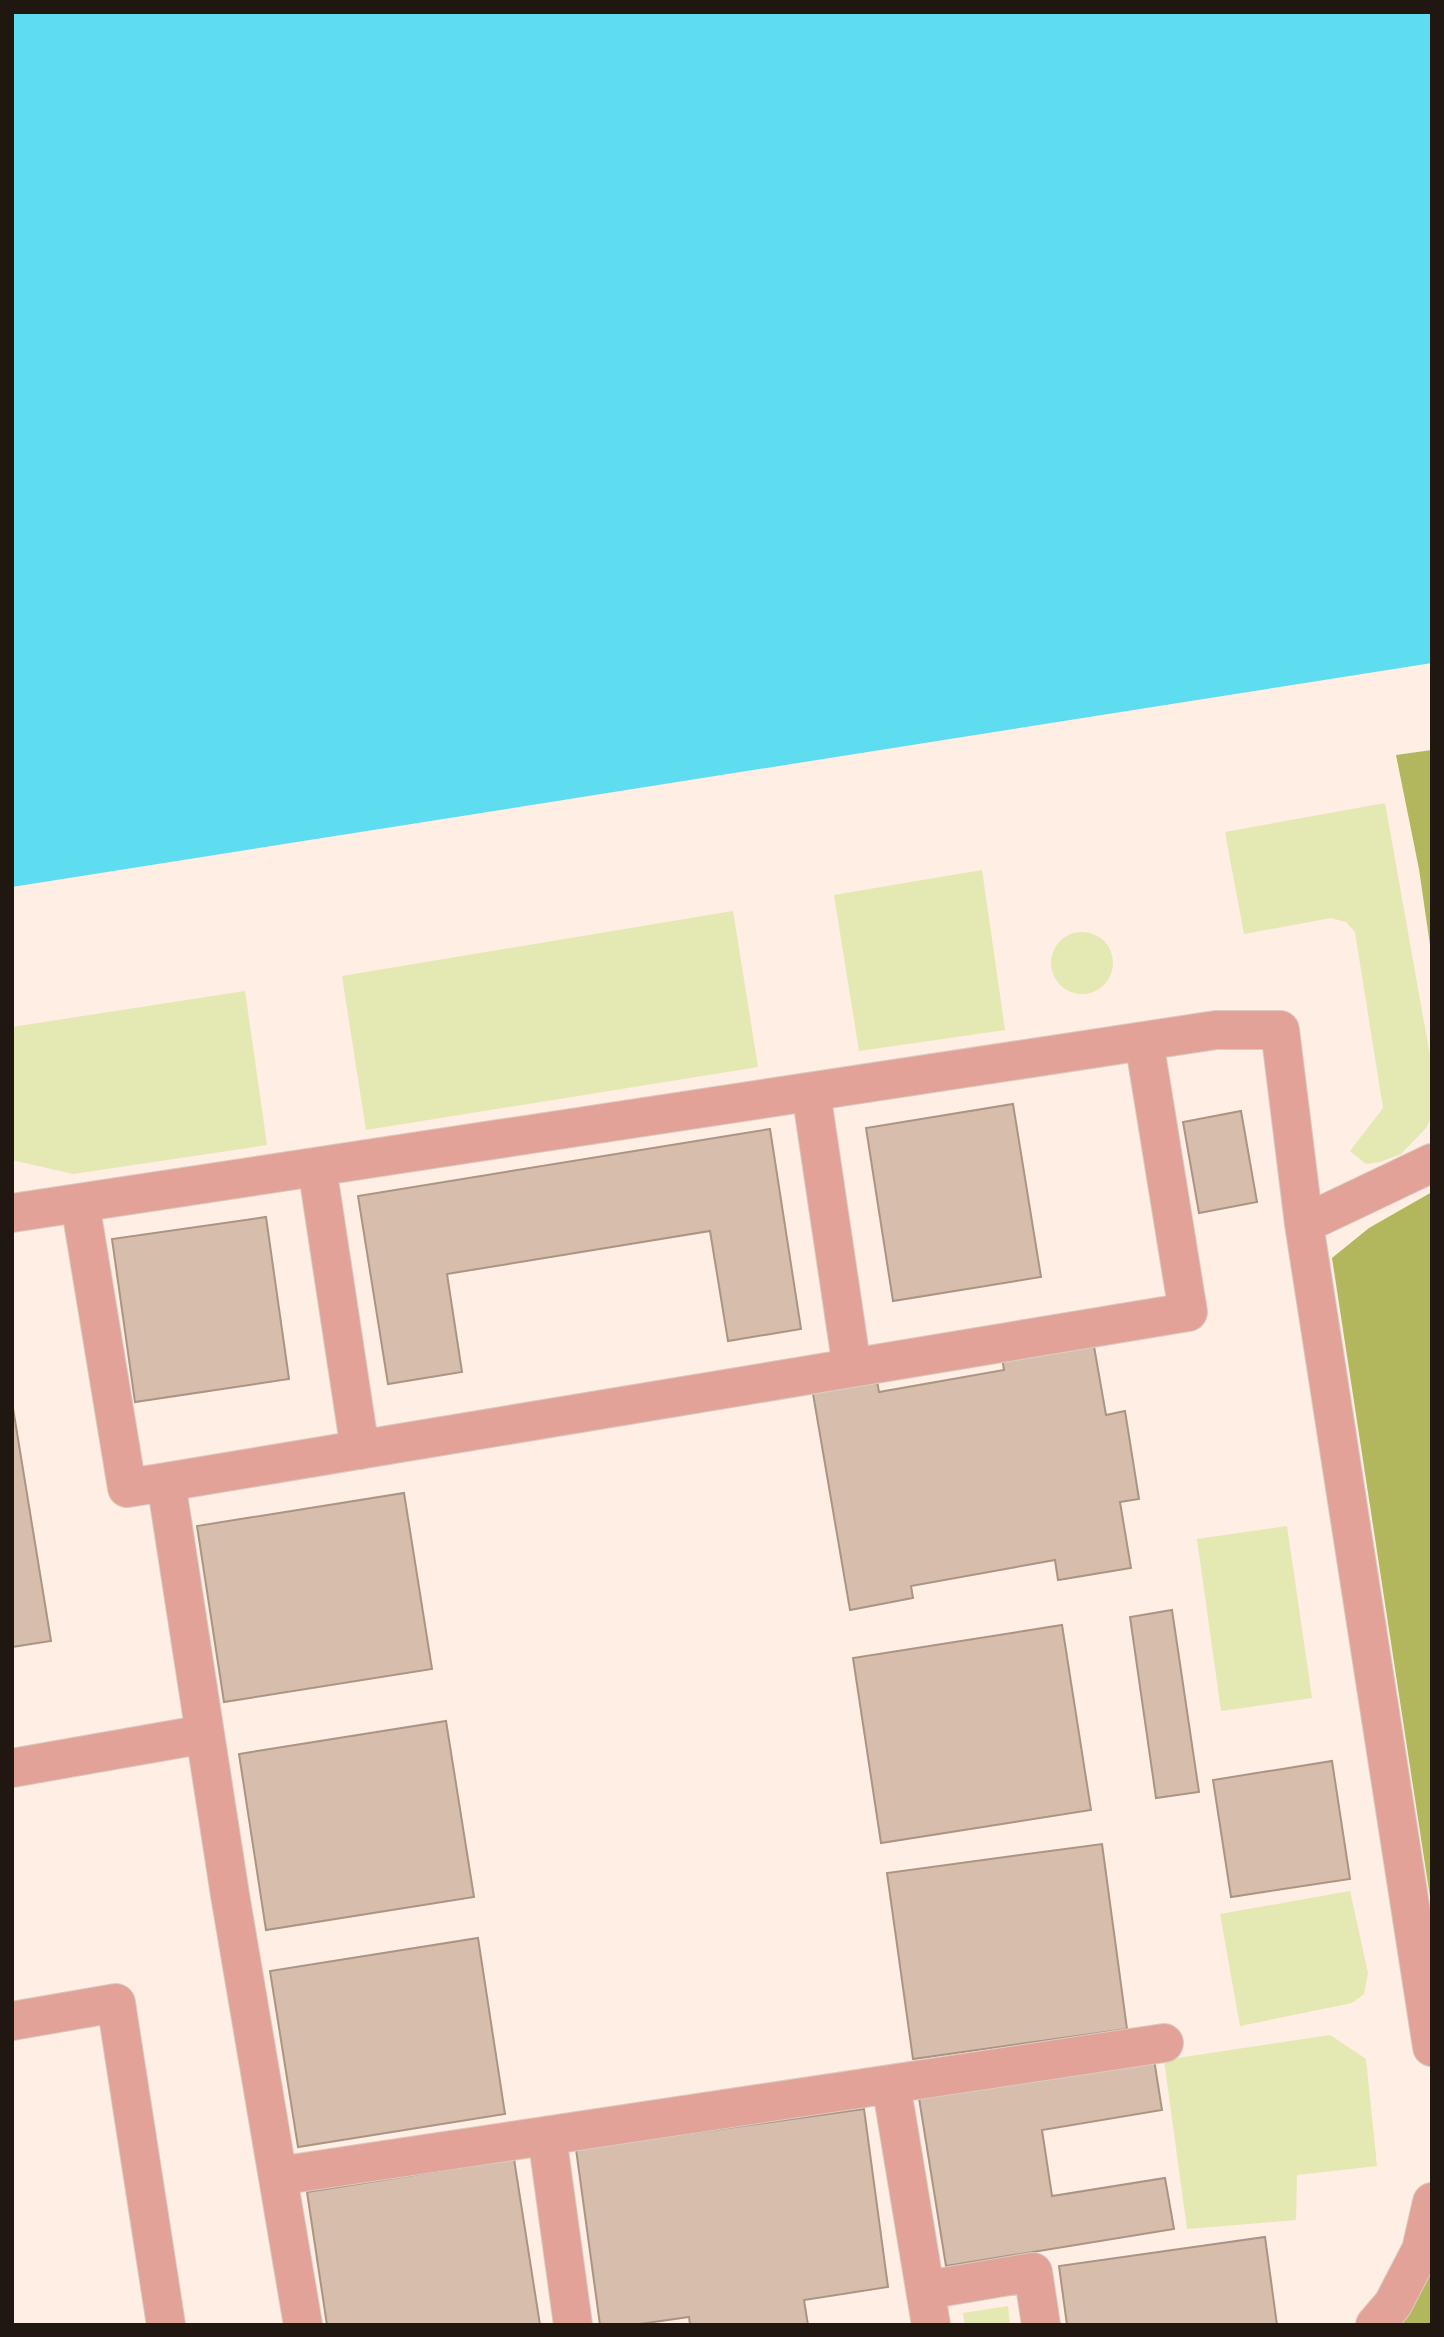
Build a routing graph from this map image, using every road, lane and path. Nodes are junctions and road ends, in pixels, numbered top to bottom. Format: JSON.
{"nodes":[{"id":1,"x":1144,"y":1041,"type":"junction"},
{"id":2,"x":810,"y":1092,"type":"junction"},
{"id":3,"x":1432,"y":1163,"type":"edge"},
{"id":4,"x":317,"y":1167,"type":"junction"},
{"id":5,"x":80,"y":1203,"type":"junction"},
{"id":6,"x":12,"y":1213,"type":"edge"},
{"id":7,"x":1304,"y":1224,"type":"junction"},
{"id":8,"x":852,"y":1368,"type":"junction"},
{"id":9,"x":360,"y":1450,"type":"junction"},
{"id":10,"x":166,"y":1482,"type":"junction"},
{"id":11,"x":205,"y":1734,"type":"junction"},
{"id":12,"x":12,"y":1768,"type":"edge"},
{"id":13,"x":12,"y":2021,"type":"edge"},
{"id":14,"x":1164,"y":2043,"type":"dead end"},
{"id":15,"x":1432,"y":2047,"type":"edge"},
{"id":16,"x":891,"y":2084,"type":"junction"},
{"id":17,"x":547,"y":2136,"type":"junction"},
{"id":18,"x":278,"y":2176,"type":"junction"},
{"id":19,"x":1432,"y":2202,"type":"edge"},
{"id":20,"x":929,"y":2307,"type":"edge"},
{"id":21,"x":166,"y":2325,"type":"edge"},
{"id":22,"x":303,"y":2325,"type":"edge"},
{"id":23,"x":573,"y":2325,"type":"edge"},
{"id":24,"x":1041,"y":2325,"type":"edge"},
{"id":25,"x":1375,"y":2325,"type":"edge"}],
"edges":[{"from":1,"to":2,"type":"lane"},
{"from":1,"to":7,"type":"lane"},
{"from":1,"to":8,"type":"lane"},
{"from":2,"to":4,"type":"lane"},
{"from":2,"to":8,"type":"lane"},
{"from":3,"to":7,"type":"lane"},
{"from":4,"to":5,"type":"lane"},
{"from":4,"to":9,"type":"lane"},
{"from":5,"to":6,"type":"lane"},
{"from":5,"to":10,"type":"lane"},
{"from":7,"to":15,"type":"lane"},
{"from":8,"to":9,"type":"lane"},
{"from":9,"to":10,"type":"lane"},
{"from":10,"to":11,"type":"lane"},
{"from":11,"to":12,"type":"lane"},
{"from":11,"to":18,"type":"lane"},
{"from":13,"to":21,"type":"lane"},
{"from":14,"to":16,"type":"lane"},
{"from":16,"to":17,"type":"lane"},
{"from":16,"to":20,"type":"lane"},
{"from":17,"to":18,"type":"lane"},
{"from":17,"to":23,"type":"lane"},
{"from":18,"to":22,"type":"lane"},
{"from":19,"to":25,"type":"lane"},
{"from":20,"to":24,"type":"lane"}]}
